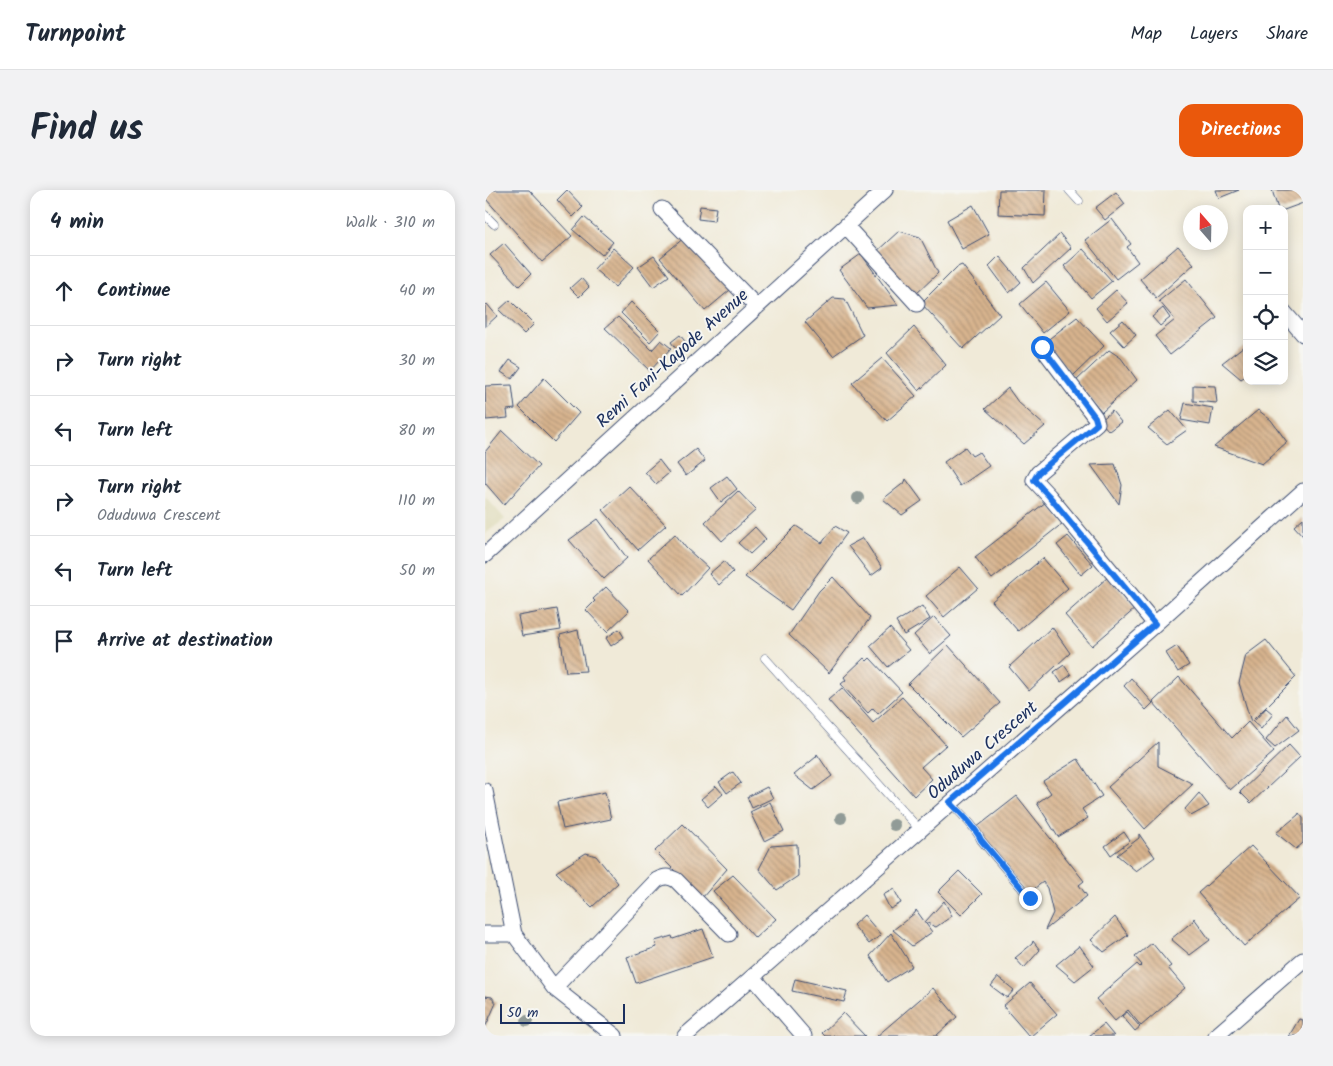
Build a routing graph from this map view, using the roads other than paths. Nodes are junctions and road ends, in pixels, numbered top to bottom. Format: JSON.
{"nodes":[{"id":1,"x":885,"y":190,"type":"edge"},
{"id":2,"x":1069,"y":190,"type":"edge"},
{"id":3,"x":1079,"y":201,"type":"dead end"},
{"id":4,"x":662,"y":209,"type":"dead end"},
{"id":5,"x":485,"y":215,"type":"edge"},
{"id":6,"x":494,"y":224,"type":"dead end"},
{"id":7,"x":845,"y":226,"type":"junction"},
{"id":8,"x":917,"y":304,"type":"dead end"},
{"id":9,"x":757,"y":307,"type":"junction"},
{"id":10,"x":1288,"y":317,"type":"edge"},
{"id":11,"x":1303,"y":334,"type":"edge"},
{"id":12,"x":1042,"y":347,"type":"dead end"},
{"id":13,"x":1303,"y":491,"type":"edge"},
{"id":14,"x":485,"y":554,"type":"edge"},
{"id":15,"x":1155,"y":624,"type":"junction"},
{"id":16,"x":765,"y":658,"type":"dead end"},
{"id":17,"x":485,"y":790,"type":"edge"},
{"id":18,"x":950,"y":802,"type":"junction"},
{"id":19,"x":919,"y":830,"type":"junction"},
{"id":20,"x":1030,"y":898,"type":"dead end"},
{"id":21,"x":485,"y":934,"type":"edge"},
{"id":22,"x":514,"y":934,"type":"junction"},
{"id":23,"x":729,"y":934,"type":"dead end"},
{"id":24,"x":1303,"y":960,"type":"edge"},
{"id":25,"x":753,"y":977,"type":"junction"},
{"id":26,"x":554,"y":988,"type":"junction"},
{"id":27,"x":615,"y":1036,"type":"edge"},
{"id":28,"x":685,"y":1036,"type":"edge"},
{"id":29,"x":804,"y":1036,"type":"edge"},
{"id":30,"x":1217,"y":1036,"type":"edge"}],
"edges":[{"from":1,"to":7,"type":"street","name":"Remi Fani-Kayode Avenue"},
{"from":2,"to":3,"type":"lane"},
{"from":4,"to":9,"type":"street"},
{"from":5,"to":6,"type":"lane"},
{"from":7,"to":8,"type":"street"},
{"from":7,"to":9,"type":"street","name":"Remi Fani-Kayode Avenue"},
{"from":9,"to":14,"type":"street","name":"Remi Fani-Kayode Avenue"},
{"from":10,"to":11,"type":"street"},
{"from":12,"to":15,"type":"street"},
{"from":13,"to":15,"type":"street","name":"Oduduwa Crescent"},
{"from":15,"to":18,"type":"street","name":"Oduduwa Crescent"},
{"from":16,"to":19,"type":"lane"},
{"from":17,"to":22,"type":"street"},
{"from":18,"to":19,"type":"street","name":"Oduduwa Crescent"},
{"from":18,"to":20,"type":"lane"},
{"from":19,"to":25,"type":"street","name":"Oduduwa Crescent"},
{"from":21,"to":22,"type":"street"},
{"from":22,"to":26,"type":"street"},
{"from":23,"to":26,"type":"street"},
{"from":24,"to":30,"type":"street"},
{"from":25,"to":28,"type":"street","name":"Oduduwa Crescent"},
{"from":25,"to":29,"type":"street"},
{"from":26,"to":27,"type":"street"}]}
